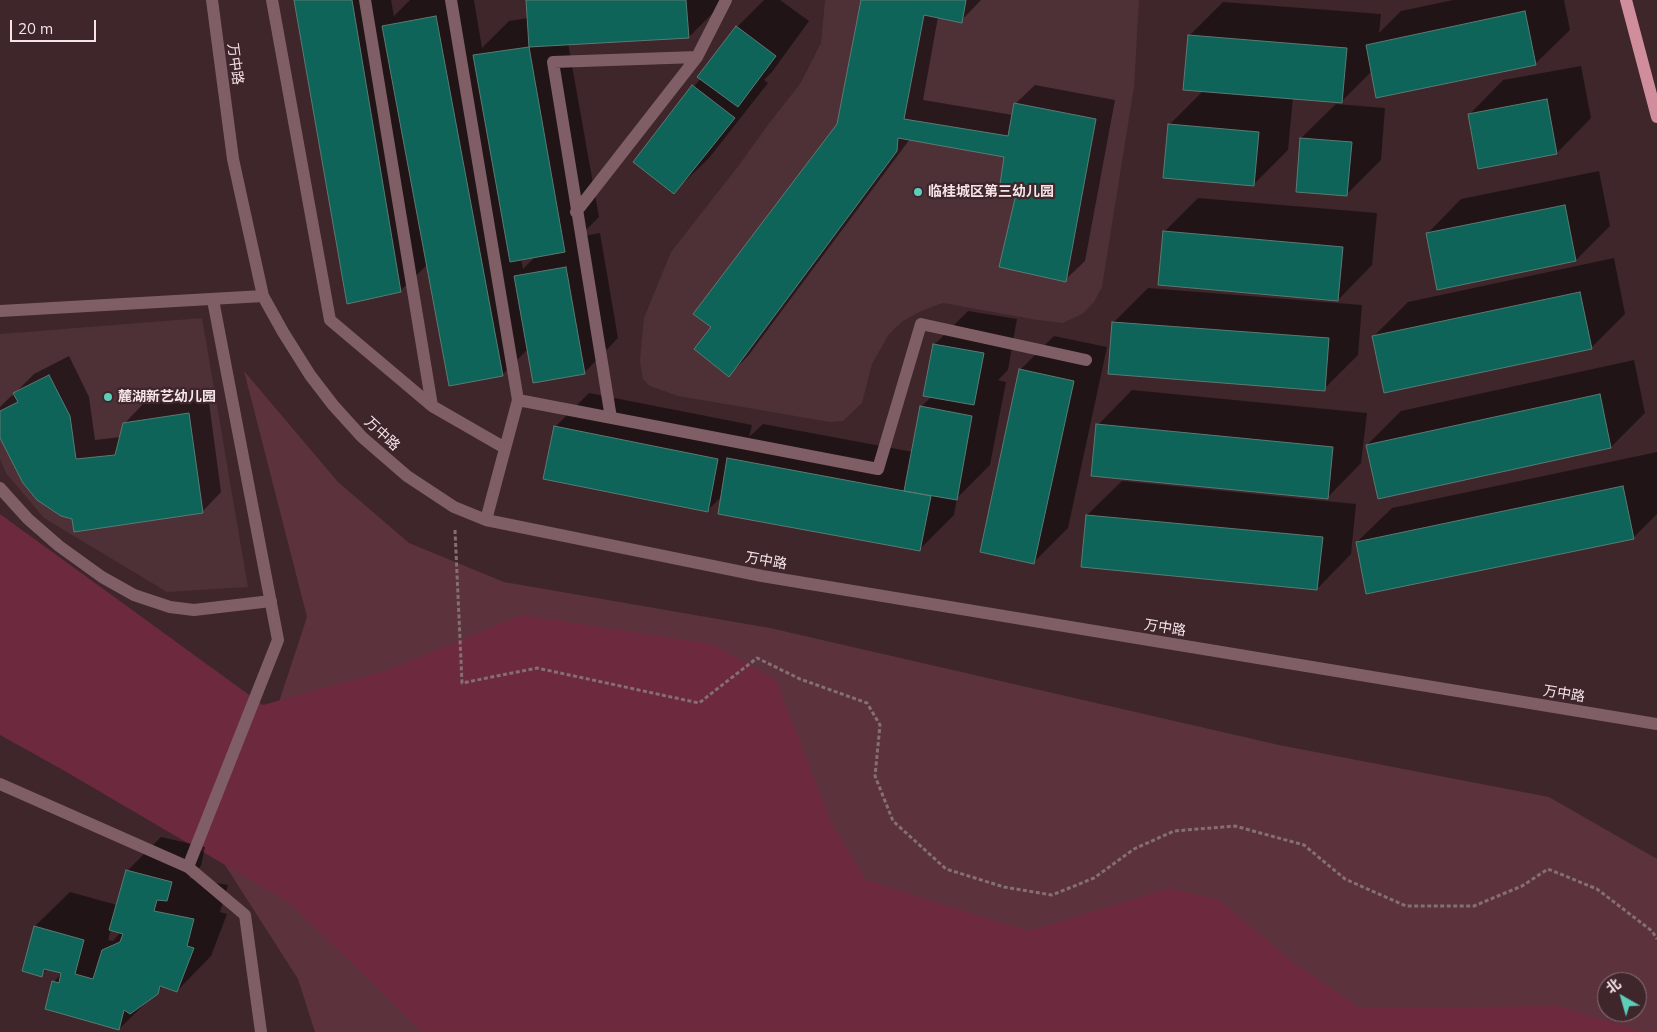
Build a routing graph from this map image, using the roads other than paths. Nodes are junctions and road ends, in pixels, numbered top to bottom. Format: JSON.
{"nodes":[{"id":1,"x":212,"y":0,"type":"edge"},
{"id":2,"x":272,"y":0,"type":"edge"},
{"id":3,"x":364,"y":0,"type":"edge"},
{"id":4,"x":450,"y":0,"type":"edge"},
{"id":5,"x":726,"y":0,"type":"edge"},
{"id":6,"x":1626,"y":0,"type":"edge"},
{"id":7,"x":697,"y":57,"type":"junction"},
{"id":8,"x":1657,"y":117,"type":"edge"},
{"id":9,"x":576,"y":212,"type":"junction"},
{"id":10,"x":263,"y":296,"type":"junction"},
{"id":11,"x":213,"y":300,"type":"junction"},
{"id":12,"x":0,"y":311,"type":"edge"},
{"id":13,"x":1086,"y":360,"type":"dead end"},
{"id":14,"x":518,"y":400,"type":"junction"},
{"id":15,"x":432,"y":406,"type":"junction"},
{"id":16,"x":611,"y":418,"type":"junction"},
{"id":17,"x":505,"y":448,"type":"junction"},
{"id":18,"x":0,"y":488,"type":"edge"},
{"id":19,"x":486,"y":520,"type":"junction"},
{"id":20,"x":271,"y":601,"type":"junction"},
{"id":21,"x":1657,"y":724,"type":"edge"},
{"id":22,"x":0,"y":784,"type":"edge"},
{"id":23,"x":188,"y":867,"type":"junction"},
{"id":24,"x":261,"y":1032,"type":"edge"}],
"edges":[{"from":1,"to":10,"type":"street","name":"万中路"},
{"from":2,"to":15,"type":"street"},
{"from":3,"to":15,"type":"street"},
{"from":4,"to":14,"type":"street"},
{"from":5,"to":7,"type":"street"},
{"from":6,"to":8,"type":"main road"},
{"from":7,"to":9,"type":"street"},
{"from":7,"to":9,"type":"street"},
{"from":9,"to":16,"type":"street"},
{"from":10,"to":11,"type":"street"},
{"from":10,"to":19,"type":"street","name":"万中路"},
{"from":11,"to":12,"type":"street"},
{"from":11,"to":20,"type":"street"},
{"from":13,"to":16,"type":"street"},
{"from":14,"to":16,"type":"street"},
{"from":14,"to":17,"type":"street"},
{"from":15,"to":17,"type":"street"},
{"from":17,"to":19,"type":"street"},
{"from":18,"to":20,"type":"street"},
{"from":19,"to":21,"type":"street","name":"万中路"},
{"from":20,"to":23,"type":"street"},
{"from":22,"to":23,"type":"street"},
{"from":23,"to":24,"type":"street"}]}
